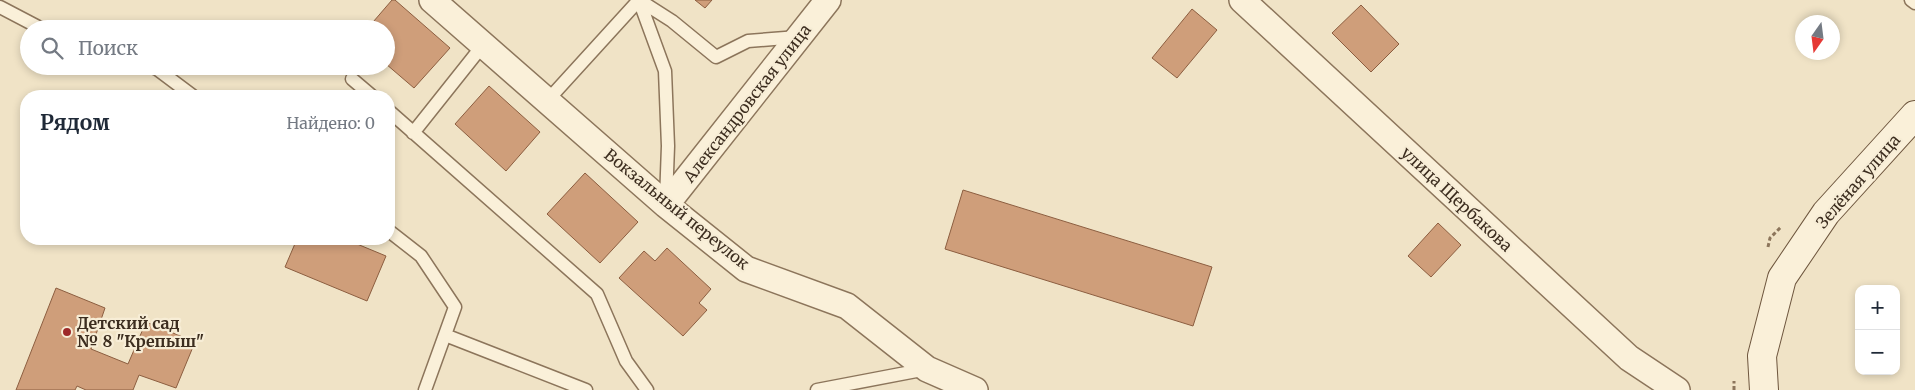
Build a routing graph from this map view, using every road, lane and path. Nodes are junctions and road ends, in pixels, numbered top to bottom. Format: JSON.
{"nodes":[{"id":1,"x":432,"y":0,"type":"edge"},
{"id":2,"x":639,"y":0,"type":"edge"},
{"id":3,"x":828,"y":0,"type":"edge"},
{"id":4,"x":1242,"y":0,"type":"edge"},
{"id":5,"x":1911,"y":0,"type":"edge"},
{"id":6,"x":1915,"y":3,"type":"edge"},
{"id":7,"x":0,"y":7,"type":"edge"},
{"id":8,"x":25,"y":20,"type":"edge"},
{"id":9,"x":800,"y":37,"type":"junction"},
{"id":10,"x":483,"y":45,"type":"junction"},
{"id":11,"x":165,"y":75,"type":"edge"},
{"id":12,"x":352,"y":78,"type":"dead end"},
{"id":13,"x":184,"y":90,"type":"edge"},
{"id":14,"x":365,"y":90,"type":"edge"},
{"id":15,"x":547,"y":101,"type":"junction"},
{"id":16,"x":1915,"y":115,"type":"edge"},
{"id":17,"x":395,"y":116,"type":"edge"},
{"id":18,"x":413,"y":132,"type":"junction"},
{"id":19,"x":666,"y":205,"type":"junction"},
{"id":20,"x":395,"y":236,"type":"edge"},
{"id":21,"x":445,"y":335,"type":"junction"},
{"id":22,"x":927,"y":369,"type":"junction"},
{"id":23,"x":425,"y":390,"type":"edge"},
{"id":24,"x":586,"y":390,"type":"edge"},
{"id":25,"x":647,"y":390,"type":"edge"},
{"id":26,"x":817,"y":390,"type":"edge"},
{"id":27,"x":975,"y":390,"type":"edge"},
{"id":28,"x":1678,"y":390,"type":"edge"},
{"id":29,"x":1764,"y":390,"type":"edge"}],
"edges":[{"from":1,"to":10,"type":"street","name":"Вокзальный переулок"},
{"from":2,"to":9,"type":"lane"},
{"from":2,"to":15,"type":"lane"},
{"from":2,"to":19,"type":"lane"},
{"from":3,"to":9,"type":"street","name":"Александровская улица"},
{"from":4,"to":28,"type":"street","name":"улица Щербакова"},
{"from":5,"to":6,"type":"lane"},
{"from":7,"to":8,"type":"lane"},
{"from":9,"to":19,"type":"street","name":"Александровская улица"},
{"from":10,"to":15,"type":"street","name":"Вокзальный переулок"},
{"from":10,"to":18,"type":"lane"},
{"from":11,"to":13,"type":"lane"},
{"from":12,"to":14,"type":"lane"},
{"from":15,"to":19,"type":"street","name":"Вокзальный переулок"},
{"from":16,"to":29,"type":"main road","name":"Зелёная улица"},
{"from":17,"to":18,"type":"lane"},
{"from":18,"to":25,"type":"lane"},
{"from":19,"to":22,"type":"street","name":"Вокзальный переулок"},
{"from":20,"to":21,"type":"lane"},
{"from":21,"to":23,"type":"lane"},
{"from":21,"to":24,"type":"lane"},
{"from":22,"to":26,"type":"lane"},
{"from":22,"to":27,"type":"street","name":"Вокзальный переулок"}]}
